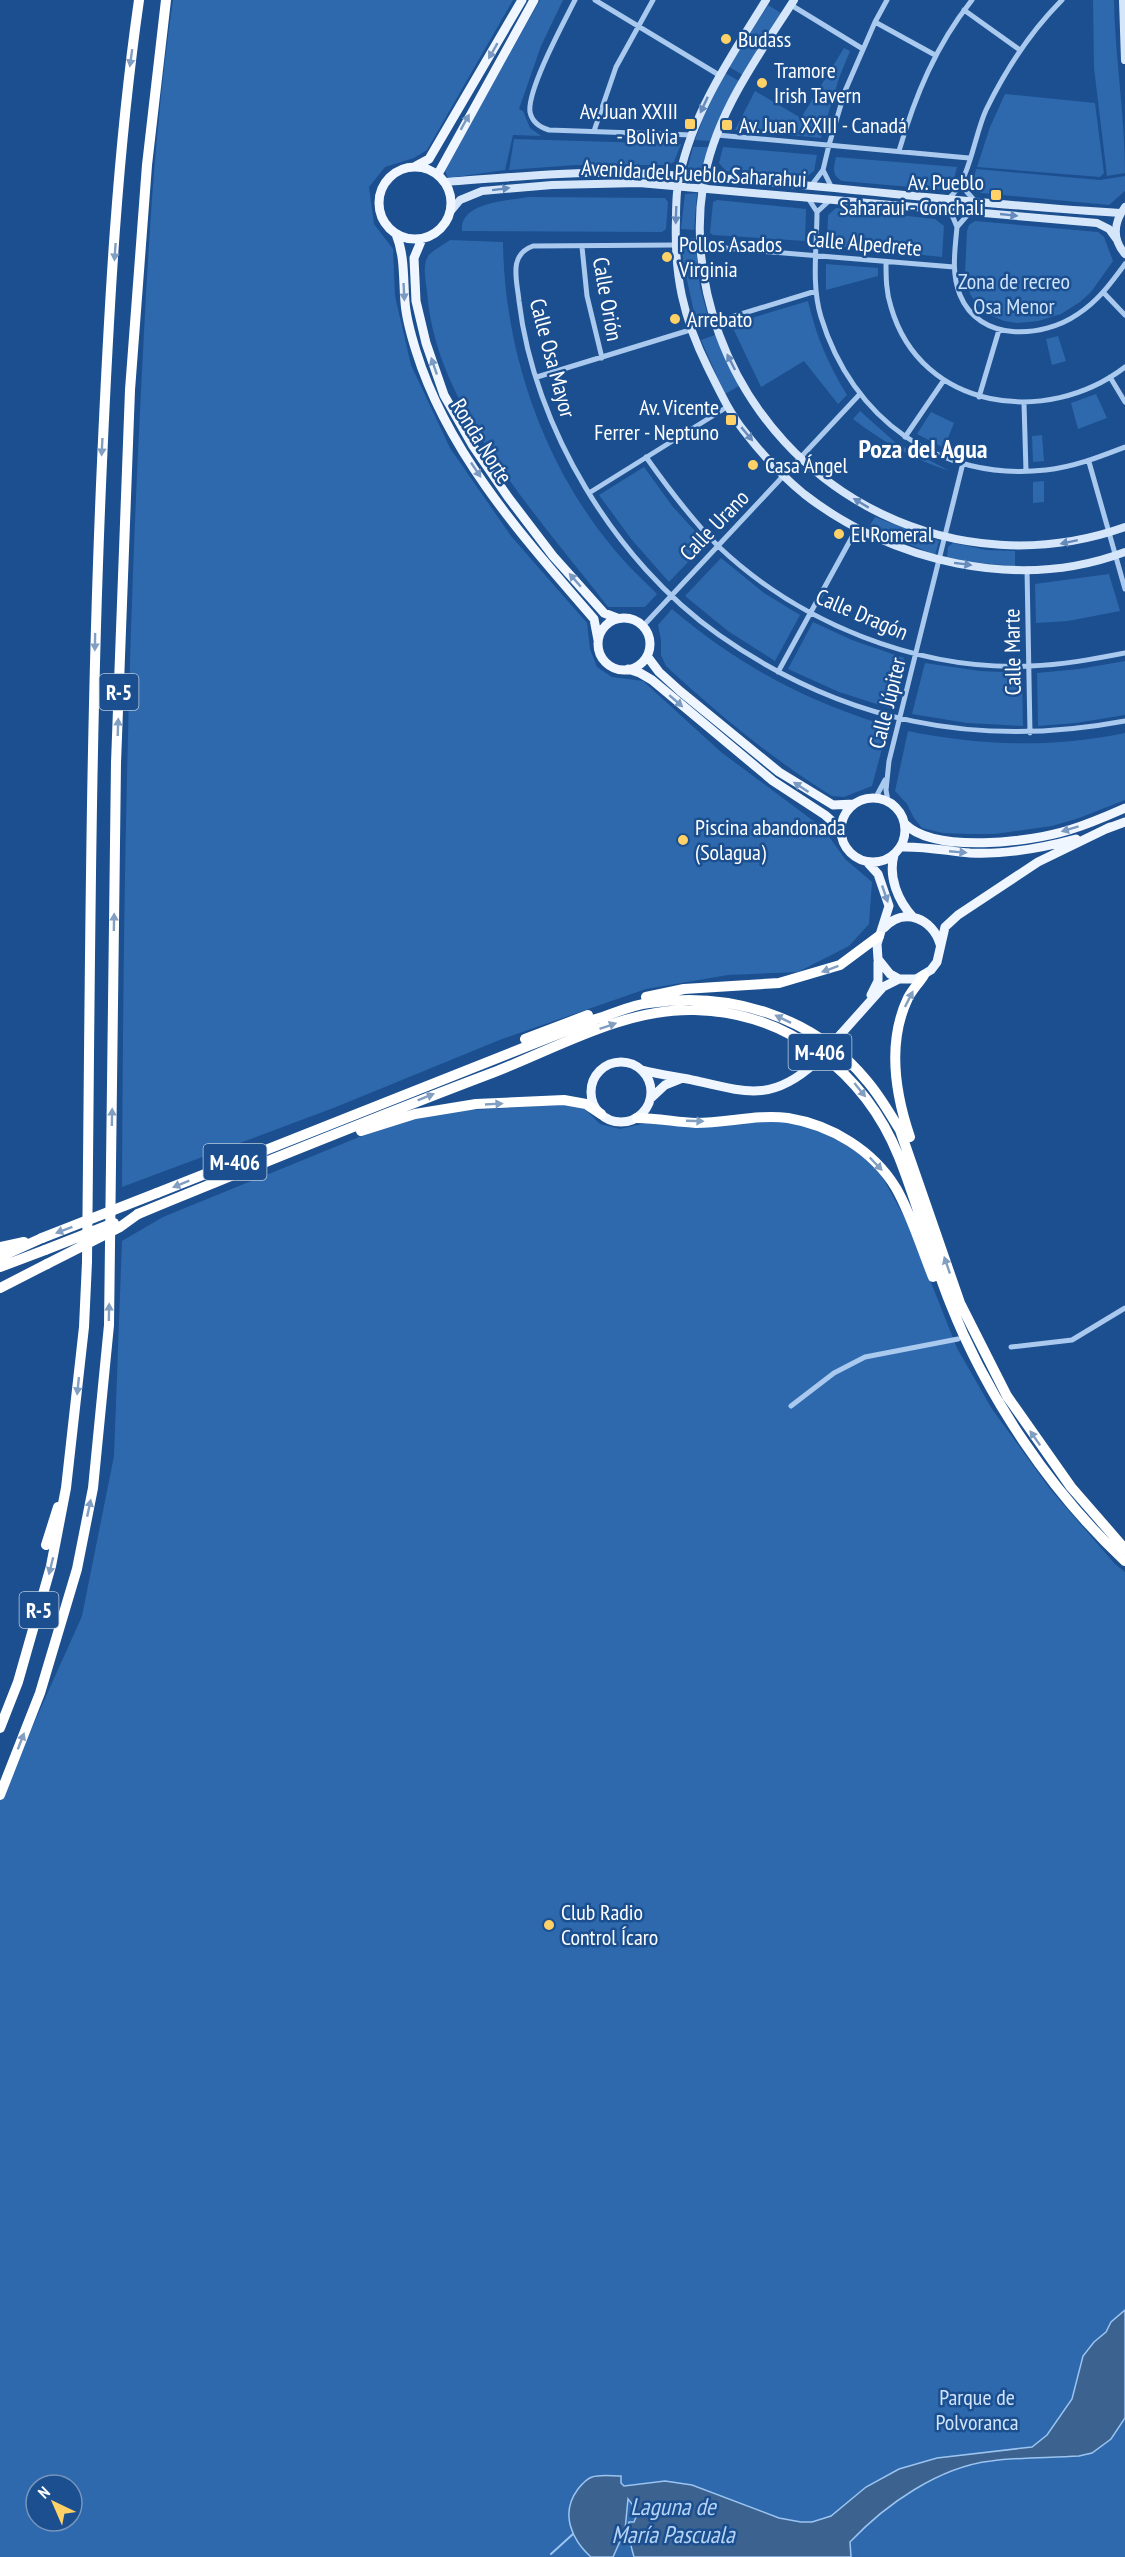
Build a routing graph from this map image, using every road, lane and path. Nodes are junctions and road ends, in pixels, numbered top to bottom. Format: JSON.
{"nodes":[{"id":1,"x":140,"y":0,"type":"edge"},
{"id":2,"x":166,"y":0,"type":"edge"},
{"id":3,"x":522,"y":0,"type":"edge"},
{"id":4,"x":534,"y":0,"type":"edge"},
{"id":5,"x":575,"y":0,"type":"edge"},
{"id":6,"x":595,"y":0,"type":"edge"},
{"id":7,"x":653,"y":0,"type":"edge"},
{"id":8,"x":766,"y":0,"type":"edge"},
{"id":9,"x":888,"y":0,"type":"edge"},
{"id":10,"x":972,"y":0,"type":"edge"},
{"id":11,"x":1062,"y":0,"type":"edge"},
{"id":12,"x":1123,"y":0,"type":"edge"},
{"id":13,"x":792,"y":2,"type":"edge"},
{"id":14,"x":964,"y":10,"type":"junction"},
{"id":15,"x":875,"y":22,"type":"junction"},
{"id":16,"x":637,"y":26,"type":"junction"},
{"id":17,"x":862,"y":49,"type":"junction"},
{"id":18,"x":1020,"y":50,"type":"junction"},
{"id":19,"x":935,"y":55,"type":"junction"},
{"id":20,"x":1125,"y":60,"type":"edge"},
{"id":21,"x":719,"y":75,"type":"junction"},
{"id":22,"x":594,"y":131,"type":"junction"},
{"id":23,"x":692,"y":135,"type":"junction"},
{"id":24,"x":717,"y":135,"type":"junction"},
{"id":25,"x":829,"y":145,"type":"junction"},
{"id":26,"x":899,"y":151,"type":"junction"},
{"id":27,"x":969,"y":158,"type":"junction"},
{"id":28,"x":415,"y":166,"type":"junction"},
{"id":29,"x":824,"y":170,"type":"junction"},
{"id":30,"x":438,"y":174,"type":"junction"},
{"id":31,"x":705,"y":177,"type":"junction"},
{"id":32,"x":964,"y":178,"type":"junction"},
{"id":33,"x":679,"y":180,"type":"junction"},
{"id":34,"x":446,"y":182,"type":"junction"},
{"id":35,"x":810,"y":186,"type":"junction"},
{"id":36,"x":702,"y":188,"type":"junction"},
{"id":37,"x":832,"y":188,"type":"junction"},
{"id":38,"x":807,"y":197,"type":"junction"},
{"id":39,"x":949,"y":198,"type":"junction"},
{"id":40,"x":831,"y":199,"type":"junction"},
{"id":41,"x":975,"y":201,"type":"junction"},
{"id":42,"x":949,"y":209,"type":"junction"},
{"id":43,"x":1123,"y":210,"type":"edge"},
{"id":44,"x":971,"y":211,"type":"junction"},
{"id":45,"x":450,"y":212,"type":"junction"},
{"id":46,"x":817,"y":212,"type":"junction"},
{"id":47,"x":957,"y":227,"type":"junction"},
{"id":48,"x":396,"y":234,"type":"junction"},
{"id":49,"x":422,"y":238,"type":"junction"},
{"id":50,"x":1117,"y":240,"type":"junction"},
{"id":51,"x":675,"y":245,"type":"junction"},
{"id":52,"x":699,"y":246,"type":"junction"},
{"id":53,"x":582,"y":247,"type":"junction"},
{"id":54,"x":1125,"y":254,"type":"edge"},
{"id":55,"x":816,"y":255,"type":"junction"},
{"id":56,"x":886,"y":262,"type":"junction"},
{"id":57,"x":1125,"y":264,"type":"edge"},
{"id":58,"x":954,"y":267,"type":"junction"},
{"id":59,"x":816,"y":291,"type":"junction"},
{"id":60,"x":1103,"y":292,"type":"junction"},
{"id":61,"x":1125,"y":315,"type":"edge"},
{"id":62,"x":715,"y":322,"type":"junction"},
{"id":63,"x":690,"y":330,"type":"junction"},
{"id":64,"x":999,"y":330,"type":"junction"},
{"id":65,"x":602,"y":358,"type":"junction"},
{"id":66,"x":1125,"y":367,"type":"edge"},
{"id":67,"x":537,"y":377,"type":"junction"},
{"id":68,"x":1110,"y":377,"type":"junction"},
{"id":69,"x":944,"y":380,"type":"junction"},
{"id":70,"x":859,"y":395,"type":"junction"},
{"id":71,"x":979,"y":397,"type":"junction"},
{"id":72,"x":1125,"y":402,"type":"edge"},
{"id":73,"x":1024,"y":403,"type":"junction"},
{"id":74,"x":727,"y":407,"type":"junction"},
{"id":75,"x":905,"y":437,"type":"junction"},
{"id":76,"x":1125,"y":447,"type":"edge"},
{"id":77,"x":646,"y":457,"type":"junction"},
{"id":78,"x":801,"y":459,"type":"junction"},
{"id":79,"x":1089,"y":462,"type":"junction"},
{"id":80,"x":963,"y":463,"type":"junction"},
{"id":81,"x":1026,"y":471,"type":"junction"},
{"id":82,"x":784,"y":476,"type":"junction"},
{"id":83,"x":589,"y":493,"type":"junction"},
{"id":84,"x":1125,"y":527,"type":"edge"},
{"id":85,"x":857,"y":528,"type":"junction"},
{"id":86,"x":1109,"y":533,"type":"junction"},
{"id":87,"x":944,"y":537,"type":"junction"},
{"id":88,"x":717,"y":545,"type":"junction"},
{"id":89,"x":1125,"y":552,"type":"edge"},
{"id":90,"x":1115,"y":556,"type":"junction"},
{"id":91,"x":939,"y":561,"type":"junction"},
{"id":92,"x":1027,"y":569,"type":"junction"},
{"id":93,"x":1125,"y":589,"type":"edge"},
{"id":94,"x":671,"y":594,"type":"junction"},
{"id":95,"x":810,"y":613,"type":"junction"},
{"id":96,"x":617,"y":618,"type":"junction"},
{"id":97,"x":643,"y":626,"type":"junction"},
{"id":98,"x":598,"y":640,"type":"junction"},
{"id":99,"x":1125,"y":653,"type":"edge"},
{"id":100,"x":916,"y":654,"type":"junction"},
{"id":101,"x":647,"y":656,"type":"junction"},
{"id":102,"x":1029,"y":666,"type":"junction"},
{"id":103,"x":628,"y":669,"type":"junction"},
{"id":104,"x":778,"y":672,"type":"junction"},
{"id":105,"x":900,"y":719,"type":"junction"},
{"id":106,"x":1125,"y":721,"type":"edge"},
{"id":107,"x":1030,"y":733,"type":"junction"},
{"id":108,"x":887,"y":776,"type":"junction"},
{"id":109,"x":876,"y":797,"type":"junction"},
{"id":110,"x":888,"y":801,"type":"junction"},
{"id":111,"x":854,"y":804,"type":"junction"},
{"id":112,"x":1125,"y":808,"type":"edge"},
{"id":113,"x":1125,"y":822,"type":"edge"},
{"id":114,"x":905,"y":824,"type":"junction"},
{"id":115,"x":1110,"y":827,"type":"junction"},
{"id":116,"x":841,"y":829,"type":"junction"},
{"id":117,"x":897,"y":851,"type":"junction"},
{"id":118,"x":867,"y":862,"type":"junction"},
{"id":119,"x":913,"y":917,"type":"junction"},
{"id":120,"x":880,"y":933,"type":"junction"},
{"id":121,"x":939,"y":944,"type":"junction"},
{"id":122,"x":878,"y":959,"type":"junction"},
{"id":123,"x":924,"y":975,"type":"junction"},
{"id":124,"x":899,"y":979,"type":"junction"},
{"id":125,"x":868,"y":1002,"type":"junction"},
{"id":126,"x":642,"y":1071,"type":"junction"},
{"id":127,"x":683,"y":1078,"type":"junction"},
{"id":128,"x":650,"y":1099,"type":"junction"},
{"id":129,"x":601,"y":1114,"type":"junction"},
{"id":130,"x":637,"y":1118,"type":"junction"},
{"id":131,"x":313,"y":1131,"type":"junction"},
{"id":132,"x":256,"y":1168,"type":"junction"},
{"id":133,"x":138,"y":1214,"type":"junction"},
{"id":134,"x":935,"y":1228,"type":"junction"},
{"id":135,"x":42,"y":1238,"type":"junction"},
{"id":136,"x":0,"y":1247,"type":"edge"},
{"id":137,"x":0,"y":1257,"type":"edge"},
{"id":138,"x":0,"y":1267,"type":"edge"},
{"id":139,"x":0,"y":1288,"type":"edge"},
{"id":140,"x":1125,"y":1308,"type":"edge"},
{"id":141,"x":958,"y":1339,"type":"junction"},
{"id":142,"x":1011,"y":1347,"type":"dead end"},
{"id":143,"x":791,"y":1406,"type":"dead end"},
{"id":144,"x":1023,"y":1440,"type":"junction"},
{"id":145,"x":66,"y":1488,"type":"junction"},
{"id":146,"x":46,"y":1545,"type":"dead end"},
{"id":147,"x":1125,"y":1549,"type":"edge"},
{"id":148,"x":1125,"y":1561,"type":"edge"},
{"id":149,"x":0,"y":1728,"type":"edge"},
{"id":150,"x":0,"y":1795,"type":"edge"}],
"edges":[{"from":1,"to":145,"type":"highway","number":"R-5","one_way":true},
{"from":150,"to":2,"type":"highway","number":"R-5","one_way":true},
{"from":3,"to":28,"type":"main road","one_way":true},
{"from":30,"to":4,"type":"main road","one_way":true},
{"from":5,"to":22,"type":"street"},
{"from":6,"to":16,"type":"street"},
{"from":7,"to":16,"type":"street"},
{"from":8,"to":21,"type":"main road"},
{"from":9,"to":15,"type":"street"},
{"from":10,"to":14,"type":"street"},
{"from":11,"to":18,"type":"street"},
{"from":12,"to":20,"type":"main road"},
{"from":13,"to":17,"type":"street"},
{"from":13,"to":24,"type":"main road"},
{"from":14,"to":18,"type":"street"},
{"from":14,"to":19,"type":"street"},
{"from":15,"to":17,"type":"street"},
{"from":15,"to":19,"type":"street"},
{"from":16,"to":21,"type":"street"},
{"from":16,"to":22,"type":"street"},
{"from":17,"to":25,"type":"street"},
{"from":18,"to":27,"type":"street"},
{"from":19,"to":26,"type":"street"},
{"from":21,"to":23,"type":"main road","one_way":true},
{"from":22,"to":23,"type":"street"},
{"from":23,"to":33,"type":"main road"},
{"from":24,"to":25,"type":"street"},
{"from":24,"to":31,"type":"main road"},
{"from":25,"to":26,"type":"street"},
{"from":25,"to":29,"type":"street"},
{"from":26,"to":27,"type":"street"},
{"from":27,"to":32,"type":"street"},
{"from":28,"to":30,"type":"main road"},
{"from":28,"to":48,"type":"main road"},
{"from":29,"to":35,"type":"street"},
{"from":29,"to":37,"type":"street"},
{"from":30,"to":34,"type":"main road"},
{"from":31,"to":33,"type":"main road","name":"Avenida del Pueblo Saharahui"},
{"from":31,"to":35,"type":"main road","name":"Avenida del Pueblo Saharahui"},
{"from":31,"to":36,"type":"main road"},
{"from":32,"to":39,"type":"street"},
{"from":32,"to":41,"type":"street"},
{"from":33,"to":34,"type":"main road","name":"Avenida del Pueblo Saharahui"},
{"from":33,"to":36,"type":"main road","name":"Avenida del Pueblo Saharahui"},
{"from":45,"to":33,"type":"main road","name":"Avenida del Pueblo Saharahui","one_way":true},
{"from":33,"to":51,"type":"main road","one_way":true},
{"from":34,"to":45,"type":"main road"},
{"from":35,"to":37,"type":"main road","name":"Avenida del Pueblo Saharahui"},
{"from":36,"to":38,"type":"main road","name":"Avenida del Pueblo Saharahui"},
{"from":36,"to":52,"type":"main road"},
{"from":37,"to":39,"type":"main road","name":"Avenida del Pueblo Saharahui"},
{"from":38,"to":40,"type":"main road","name":"Avenida del Pueblo Saharahui"},
{"from":38,"to":46,"type":"street"},
{"from":39,"to":41,"type":"main road","name":"Avenida del Pueblo Saharahui"},
{"from":40,"to":42,"type":"main road","name":"Avenida del Pueblo Saharahui"},
{"from":40,"to":46,"type":"street"},
{"from":41,"to":43,"type":"main road","name":"Avenida del Pueblo Saharahui"},
{"from":42,"to":44,"type":"main road","name":"Avenida del Pueblo Saharahui"},
{"from":42,"to":47,"type":"street"},
{"from":43,"to":50,"type":"main road"},
{"from":44,"to":47,"type":"street"},
{"from":44,"to":50,"type":"main road","name":"Avenida del Pueblo Saharahui","one_way":true},
{"from":45,"to":49,"type":"main road"},
{"from":46,"to":55,"type":"street"},
{"from":47,"to":58,"type":"street"},
{"from":48,"to":49,"type":"main road"},
{"from":48,"to":98,"type":"main road","name":"Ronda Norte","one_way":true},
{"from":96,"to":49,"type":"main road","name":"Ronda Norte","one_way":true},
{"from":50,"to":54,"type":"main road"},
{"from":51,"to":53,"type":"street"},
{"from":51,"to":63,"type":"main road"},
{"from":52,"to":55,"type":"street","name":"Calle Alpedrete"},
{"from":52,"to":62,"type":"main road"},
{"from":53,"to":65,"type":"street","name":"Calle Orión"},
{"from":53,"to":67,"type":"street","name":"Calle Osa Mayor"},
{"from":55,"to":56,"type":"street","name":"Calle Alpedrete"},
{"from":55,"to":59,"type":"street"},
{"from":56,"to":58,"type":"street","name":"Calle Alpedrete"},
{"from":56,"to":69,"type":"street"},
{"from":57,"to":60,"type":"street"},
{"from":58,"to":64,"type":"street"},
{"from":59,"to":62,"type":"street"},
{"from":59,"to":70,"type":"street"},
{"from":60,"to":61,"type":"street"},
{"from":60,"to":64,"type":"street"},
{"from":78,"to":62,"type":"main road","one_way":true},
{"from":63,"to":65,"type":"street"},
{"from":63,"to":74,"type":"main road"},
{"from":64,"to":71,"type":"street"},
{"from":65,"to":67,"type":"street"},
{"from":66,"to":68,"type":"street"},
{"from":67,"to":83,"type":"street","name":"Calle Osa Mayor"},
{"from":68,"to":72,"type":"street"},
{"from":68,"to":73,"type":"street"},
{"from":69,"to":71,"type":"street"},
{"from":69,"to":75,"type":"street"},
{"from":70,"to":75,"type":"street"},
{"from":70,"to":78,"type":"street","name":"Calle Urano"},
{"from":71,"to":73,"type":"street"},
{"from":73,"to":81,"type":"street"},
{"from":74,"to":77,"type":"street"},
{"from":74,"to":82,"type":"main road","one_way":true},
{"from":75,"to":80,"type":"street"},
{"from":76,"to":79,"type":"street"},
{"from":77,"to":83,"type":"street"},
{"from":77,"to":88,"type":"street","name":"Calle Dragón"},
{"from":78,"to":82,"type":"street","name":"Calle Urano"},
{"from":87,"to":78,"type":"main road","one_way":true},
{"from":79,"to":81,"type":"street"},
{"from":79,"to":86,"type":"street"},
{"from":80,"to":81,"type":"street"},
{"from":80,"to":87,"type":"street","name":"Calle Júpiter"},
{"from":82,"to":85,"type":"main road"},
{"from":82,"to":88,"type":"street","name":"Calle Urano"},
{"from":83,"to":94,"type":"street","name":"Calle Osa Mayor"},
{"from":84,"to":86,"type":"main road"},
{"from":85,"to":91,"type":"main road"},
{"from":85,"to":95,"type":"street"},
{"from":86,"to":87,"type":"main road","one_way":true},
{"from":86,"to":90,"type":"street"},
{"from":87,"to":91,"type":"street","name":"Calle Júpiter"},
{"from":88,"to":94,"type":"street","name":"Calle Urano"},
{"from":88,"to":95,"type":"street","name":"Calle Dragón"},
{"from":89,"to":90,"type":"main road"},
{"from":90,"to":92,"type":"main road"},
{"from":90,"to":93,"type":"street"},
{"from":91,"to":92,"type":"main road","one_way":true},
{"from":91,"to":100,"type":"street","name":"Calle Júpiter"},
{"from":92,"to":102,"type":"street","name":"Calle Marte"},
{"from":94,"to":97,"type":"street","name":"Calle Urano"},
{"from":94,"to":104,"type":"street","name":"Calle Osa Mayor"},
{"from":95,"to":100,"type":"street","name":"Calle Dragón"},
{"from":95,"to":104,"type":"street"},
{"from":96,"to":97,"type":"main road"},
{"from":96,"to":98,"type":"main road"},
{"from":97,"to":101,"type":"main road"},
{"from":98,"to":103,"type":"main road"},
{"from":99,"to":102,"type":"street","name":"Calle Dragón"},
{"from":100,"to":102,"type":"street","name":"Calle Dragón"},
{"from":100,"to":105,"type":"street","name":"Calle Júpiter"},
{"from":101,"to":103,"type":"main road"},
{"from":111,"to":101,"type":"main road","one_way":true},
{"from":102,"to":107,"type":"street","name":"Calle Marte"},
{"from":103,"to":116,"type":"main road","one_way":true},
{"from":104,"to":105,"type":"street","name":"Calle Osa Mayor"},
{"from":105,"to":107,"type":"street","name":"Calle Osa Mayor"},
{"from":105,"to":108,"type":"street","name":"Calle Júpiter"},
{"from":106,"to":107,"type":"street","name":"Calle Osa Mayor"},
{"from":108,"to":109,"type":"street","name":"Calle Júpiter"},
{"from":108,"to":110,"type":"street","name":"Calle Júpiter"},
{"from":109,"to":110,"type":"main road"},
{"from":109,"to":111,"type":"main road"},
{"from":110,"to":114,"type":"main road"},
{"from":111,"to":116,"type":"main road"},
{"from":112,"to":114,"type":"main road","one_way":true},
{"from":113,"to":115,"type":"main road"},
{"from":114,"to":117,"type":"main road"},
{"from":117,"to":115,"type":"main road","one_way":true},
{"from":115,"to":121,"type":"main road"},
{"from":116,"to":118,"type":"main road"},
{"from":117,"to":118,"type":"main road"},
{"from":117,"to":119,"type":"main road"},
{"from":118,"to":120,"type":"main road","one_way":true},
{"from":119,"to":120,"type":"main road"},
{"from":119,"to":121,"type":"main road"},
{"from":120,"to":122,"type":"main road"},
{"from":120,"to":131,"type":"highway","one_way":true},
{"from":121,"to":123,"type":"main road"},
{"from":122,"to":124,"type":"main road"},
{"from":122,"to":125,"type":"main road"},
{"from":123,"to":124,"type":"main road"},
{"from":134,"to":123,"type":"highway","number":"M-406","one_way":true},
{"from":124,"to":125,"type":"main road"},
{"from":125,"to":127,"type":"main road","bridge":true},
{"from":126,"to":127,"type":"main road"},
{"from":126,"to":128,"type":"main road"},
{"from":126,"to":129,"type":"main road"},
{"from":127,"to":128,"type":"main road"},
{"from":128,"to":130,"type":"main road"},
{"from":129,"to":130,"type":"main road"},
{"from":132,"to":129,"type":"highway","one_way":true},
{"from":130,"to":141,"type":"highway","number":"M-406","one_way":true},
{"from":134,"to":131,"type":"highway","number":"M-406","one_way":true},
{"from":131,"to":135,"type":"highway","number":"M-406","one_way":true,"bridge":true},
{"from":132,"to":133,"type":"highway","number":"M-406"},
{"from":132,"to":144,"type":"highway","number":"M-406","one_way":true},
{"from":133,"to":138,"type":"highway","number":"M-406","bridge":true},
{"from":133,"to":139,"type":"highway","number":"M-406","bridge":true},
{"from":147,"to":134,"type":"highway","number":"M-406","one_way":true},
{"from":135,"to":136,"type":"highway","number":"M-406"},
{"from":135,"to":137,"type":"highway","number":"M-406"},
{"from":140,"to":142,"type":"street"},
{"from":141,"to":143,"type":"street"},
{"from":141,"to":144,"type":"highway","number":"M-406"},
{"from":144,"to":148,"type":"highway","number":"M-406"},
{"from":145,"to":146,"type":"highway"},
{"from":145,"to":149,"type":"highway","number":"R-5","one_way":true}]}
